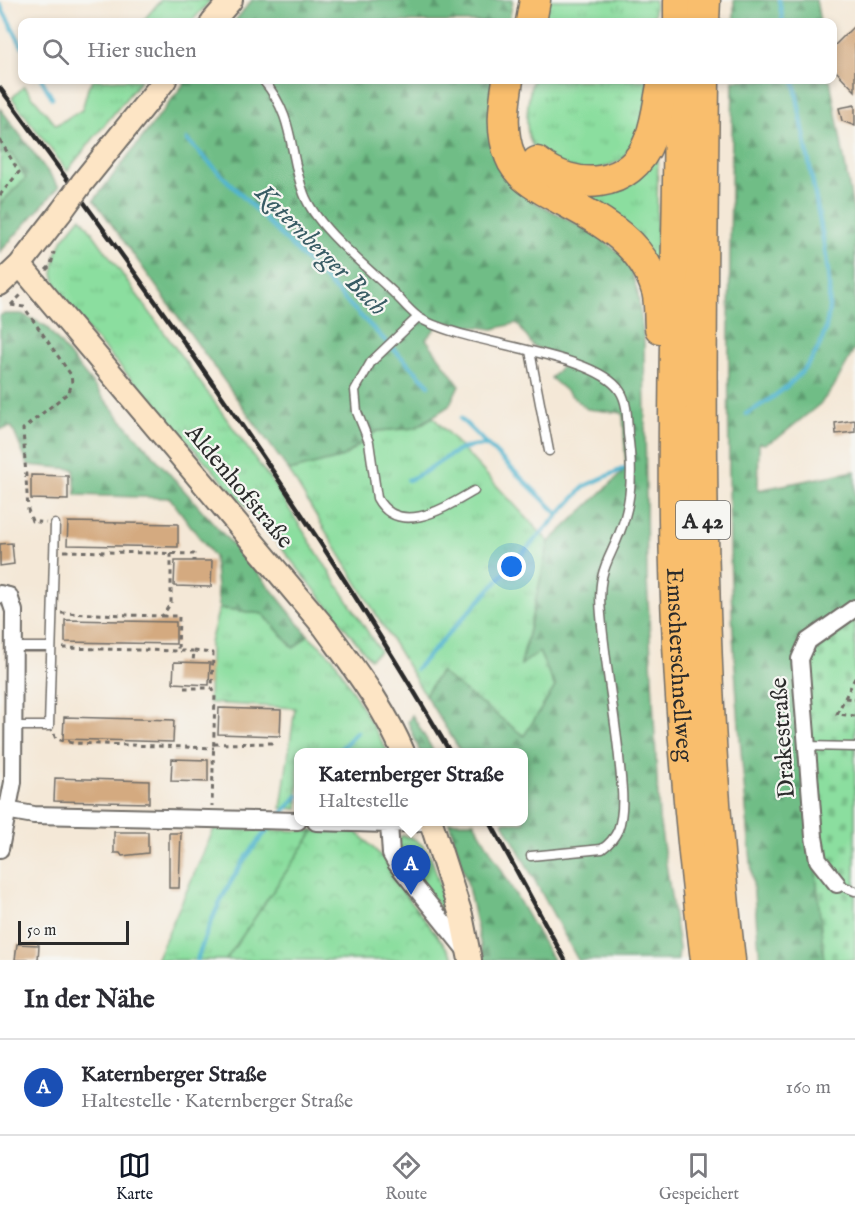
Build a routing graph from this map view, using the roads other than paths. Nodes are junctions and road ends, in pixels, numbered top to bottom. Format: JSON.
{"nodes":[{"id":1,"x":231,"y":0,"type":"edge"},
{"id":2,"x":522,"y":0,"type":"edge"},
{"id":3,"x":535,"y":0,"type":"edge"},
{"id":4,"x":683,"y":10,"type":"edge"},
{"id":5,"x":215,"y":18,"type":"edge"},
{"id":6,"x":519,"y":18,"type":"edge"},
{"id":7,"x":532,"y":18,"type":"edge"},
{"id":8,"x":697,"y":18,"type":"edge"},
{"id":9,"x":162,"y":84,"type":"edge"},
{"id":10,"x":265,"y":84,"type":"edge"},
{"id":11,"x":507,"y":84,"type":"edge"},
{"id":12,"x":521,"y":84,"type":"edge"},
{"id":13,"x":662,"y":84,"type":"edge"},
{"id":14,"x":679,"y":84,"type":"edge"},
{"id":15,"x":704,"y":84,"type":"edge"},
{"id":16,"x":20,"y":266,"type":"junction"},
{"id":17,"x":0,"y":284,"type":"edge"},
{"id":18,"x":418,"y":316,"type":"junction"},
{"id":19,"x":530,"y":351,"type":"junction"},
{"id":20,"x":549,"y":450,"type":"dead end"},
{"id":21,"x":474,"y":491,"type":"dead end"},
{"id":22,"x":674,"y":520,"type":"junction"},
{"id":23,"x":55,"y":524,"type":"road end"},
{"id":24,"x":0,"y":594,"type":"edge"},
{"id":25,"x":855,"y":608,"type":"edge"},
{"id":26,"x":14,"y":647,"type":"junction"},
{"id":27,"x":51,"y":648,"type":"junction"},
{"id":28,"x":14,"y":726,"type":"junction"},
{"id":29,"x":806,"y":746,"type":"junction"},
{"id":30,"x":855,"y":747,"type":"edge"},
{"id":31,"x":400,"y":748,"type":"edge"},
{"id":32,"x":5,"y":810,"type":"edge"},
{"id":33,"x":294,"y":821,"type":"edge"},
{"id":34,"x":389,"y":826,"type":"edge"},
{"id":35,"x":432,"y":826,"type":"edge"},
{"id":36,"x":0,"y":849,"type":"edge"},
{"id":37,"x":531,"y":856,"type":"dead end"},
{"id":38,"x":837,"y":884,"type":"joint"},
{"id":39,"x":855,"y":891,"type":"edge"},
{"id":40,"x":469,"y":957,"type":"edge"},
{"id":41,"x":706,"y":960,"type":"edge"},
{"id":42,"x":730,"y":960,"type":"edge"}],
"edges":[{"from":1,"to":5,"type":"street"},
{"from":2,"to":6,"type":"highway"},
{"from":3,"to":7,"type":"highway"},
{"from":4,"to":8,"type":"highway"},
{"from":9,"to":16,"type":"street","bridge":true},
{"from":10,"to":18,"type":"lane"},
{"from":11,"to":22,"type":"highway"},
{"from":12,"to":13,"type":"highway"},
{"from":14,"to":22,"type":"highway","name":"Emscherschnellweg","number":"A 42"},
{"from":15,"to":42,"type":"highway","name":"Emscherschnellweg","number":"A 42"},
{"from":16,"to":17,"type":"street"},
{"from":16,"to":31,"type":"street","name":"Aldenhofstraße"},
{"from":18,"to":19,"type":"lane"},
{"from":18,"to":21,"type":"lane"},
{"from":19,"to":20,"type":"lane"},
{"from":19,"to":37,"type":"lane"},
{"from":22,"to":41,"type":"highway","name":"Emscherschnellweg","number":"A 42"},
{"from":23,"to":27,"type":"lane"},
{"from":24,"to":26,"type":"street"},
{"from":25,"to":29,"type":"street","name":"Drakestraße"},
{"from":26,"to":27,"type":"lane"},
{"from":26,"to":28,"type":"street"},
{"from":27,"to":28,"type":"lane"},
{"from":28,"to":32,"type":"street"},
{"from":29,"to":30,"type":"lane"},
{"from":29,"to":38,"type":"street","name":"Drakestraße"},
{"from":32,"to":33,"type":"street"},
{"from":32,"to":36,"type":"street"},
{"from":34,"to":40,"type":"street"},
{"from":35,"to":40,"type":"street"},
{"from":38,"to":39,"type":"lane"}]}
